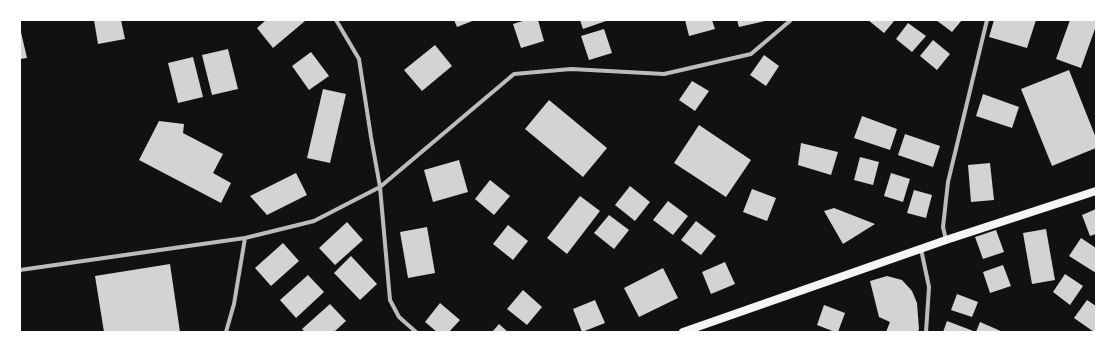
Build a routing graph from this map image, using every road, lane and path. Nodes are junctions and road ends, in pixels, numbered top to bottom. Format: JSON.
{"nodes":[{"id":1,"x":336,"y":20,"type":"edge"},
{"id":2,"x":791,"y":20,"type":"edge"},
{"id":3,"x":987,"y":20,"type":"edge"},
{"id":4,"x":380,"y":187,"type":"junction"},
{"id":5,"x":1096,"y":191,"type":"edge"},
{"id":6,"x":245,"y":238,"type":"junction"},
{"id":7,"x":946,"y":240,"type":"junction"},
{"id":8,"x":921,"y":249,"type":"junction"},
{"id":9,"x":20,"y":270,"type":"edge"},
{"id":10,"x":226,"y":332,"type":"edge"},
{"id":11,"x":416,"y":332,"type":"edge"},
{"id":12,"x":683,"y":332,"type":"edge"},
{"id":13,"x":926,"y":332,"type":"edge"}],
"edges":[{"from":1,"to":4,"type":"street"},
{"from":2,"to":4,"type":"street"},
{"from":3,"to":7,"type":"street"},
{"from":4,"to":6,"type":"street"},
{"from":4,"to":11,"type":"street"},
{"from":5,"to":7,"type":"main road"},
{"from":6,"to":9,"type":"street"},
{"from":6,"to":10,"type":"street"},
{"from":7,"to":8,"type":"main road"},
{"from":8,"to":12,"type":"main road"},
{"from":8,"to":13,"type":"street"}]}
